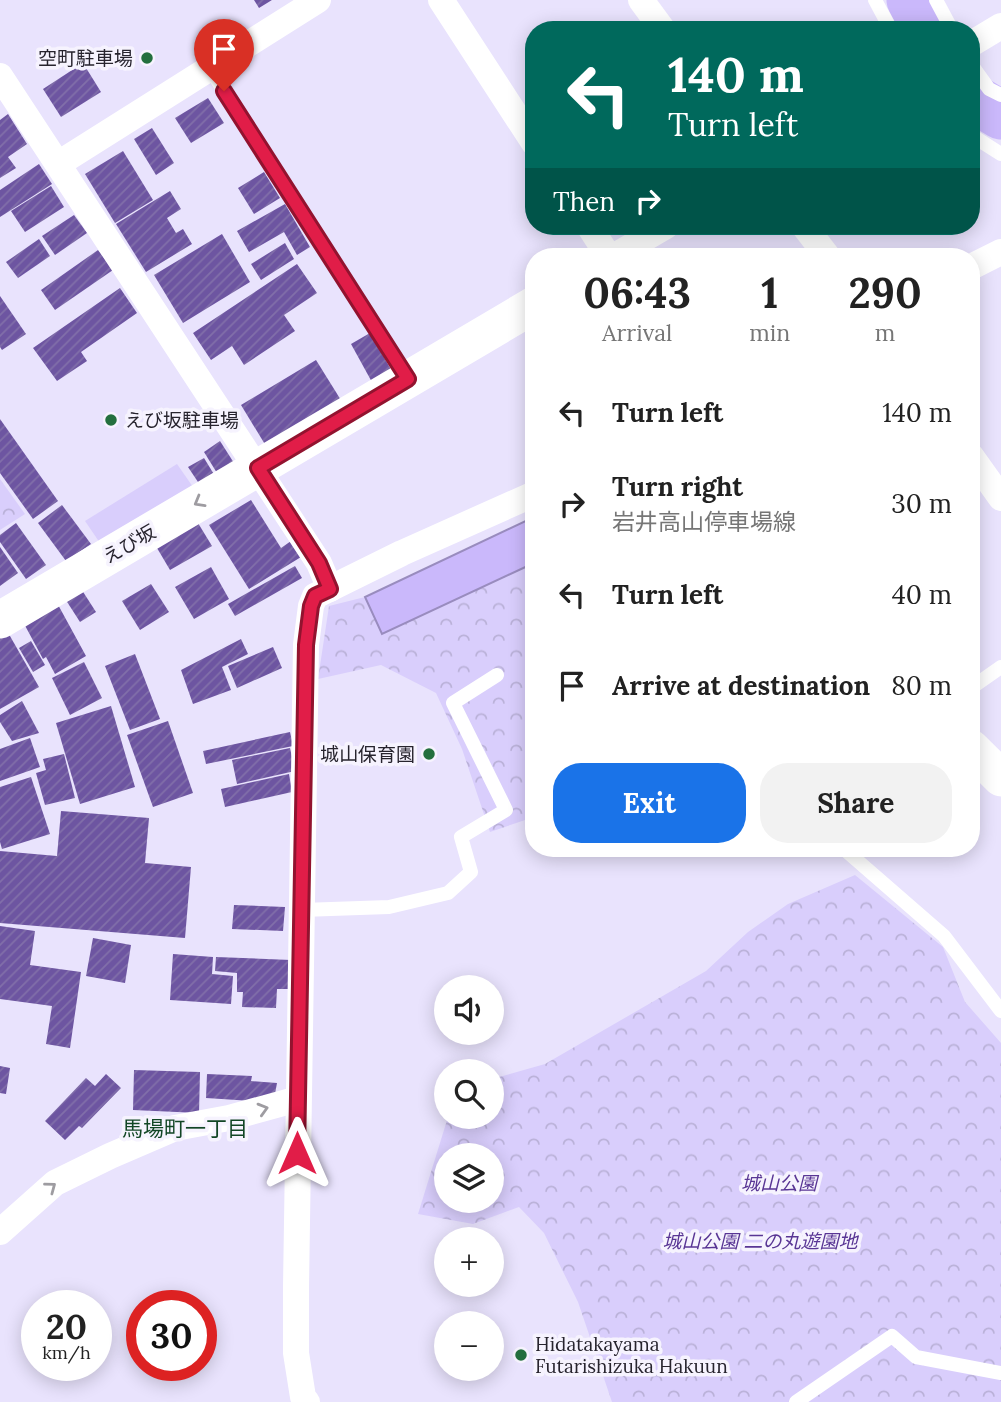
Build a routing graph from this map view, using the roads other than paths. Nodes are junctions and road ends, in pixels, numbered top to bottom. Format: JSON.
{"nodes":[{"id":1,"x":318,"y":0,"type":"edge"},
{"id":2,"x":440,"y":0,"type":"edge"},
{"id":3,"x":641,"y":0,"type":"edge"},
{"id":4,"x":875,"y":0,"type":"edge"},
{"id":5,"x":936,"y":0,"type":"edge"},
{"id":6,"x":656,"y":21,"type":"edge"},
{"id":7,"x":886,"y":21,"type":"edge"},
{"id":8,"x":947,"y":21,"type":"edge"},
{"id":9,"x":1001,"y":26,"type":"edge"},
{"id":10,"x":980,"y":39,"type":"edge"},
{"id":11,"x":210,"y":69,"type":"junction"},
{"id":12,"x":0,"y":76,"type":"edge"},
{"id":13,"x":980,"y":76,"type":"edge"},
{"id":14,"x":1001,"y":95,"type":"edge"},
{"id":15,"x":525,"y":128,"type":"edge"},
{"id":16,"x":980,"y":141,"type":"edge"},
{"id":17,"x":1001,"y":154,"type":"edge"},
{"id":18,"x":58,"y":164,"type":"junction"},
{"id":19,"x":650,"y":235,"type":"edge"},
{"id":20,"x":627,"y":248,"type":"edge"},
{"id":21,"x":1001,"y":252,"type":"edge"},
{"id":22,"x":980,"y":262,"type":"edge"},
{"id":23,"x":525,"y":310,"type":"edge"},
{"id":24,"x":408,"y":379,"type":"junction"},
{"id":25,"x":258,"y":468,"type":"junction"},
{"id":26,"x":980,"y":469,"type":"edge"},
{"id":27,"x":525,"y":498,"type":"edge"},
{"id":28,"x":1001,"y":498,"type":"edge"},
{"id":29,"x":330,"y":589,"type":"junction"},
{"id":30,"x":0,"y":620,"type":"edge"},
{"id":31,"x":1001,"y":667,"type":"edge"},
{"id":32,"x":497,"y":675,"type":"dead end"},
{"id":33,"x":980,"y":682,"type":"edge"},
{"id":34,"x":980,"y":757,"type":"edge"},
{"id":35,"x":1001,"y":778,"type":"edge"},
{"id":36,"x":853,"y":857,"type":"edge"},
{"id":37,"x":302,"y":910,"type":"junction"},
{"id":38,"x":1001,"y":1011,"type":"edge"},
{"id":39,"x":298,"y":1099,"type":"junction"},
{"id":40,"x":0,"y":1232,"type":"edge"},
{"id":41,"x":1001,"y":1373,"type":"edge"},
{"id":42,"x":307,"y":1402,"type":"edge"},
{"id":43,"x":796,"y":1402,"type":"edge"}],
"edges":[{"from":1,"to":11,"type":"street"},
{"from":2,"to":15,"type":"street"},
{"from":3,"to":6,"type":"street"},
{"from":4,"to":7,"type":"lane"},
{"from":5,"to":8,"type":"lane"},
{"from":9,"to":10,"type":"street"},
{"from":11,"to":18,"type":"street"},
{"from":11,"to":24,"type":"lane"},
{"from":12,"to":18,"type":"street"},
{"from":13,"to":14,"type":"lane"},
{"from":16,"to":17,"type":"lane"},
{"from":18,"to":25,"type":"street"},
{"from":19,"to":20,"type":"street"},
{"from":21,"to":22,"type":"street"},
{"from":23,"to":24,"type":"main road","name":"えび坂"},
{"from":24,"to":25,"type":"main road","name":"えび坂"},
{"from":25,"to":29,"type":"street"},
{"from":25,"to":30,"type":"main road","name":"えび坂","one_way":true},
{"from":26,"to":28,"type":"street"},
{"from":27,"to":29,"type":"street"},
{"from":29,"to":37,"type":"street"},
{"from":31,"to":33,"type":"lane"},
{"from":32,"to":37,"type":"lane"},
{"from":34,"to":35,"type":"main road"},
{"from":36,"to":38,"type":"lane"},
{"from":37,"to":39,"type":"street"},
{"from":40,"to":39,"type":"street","one_way":true},
{"from":39,"to":42,"type":"street"},
{"from":41,"to":43,"type":"lane"}]}
